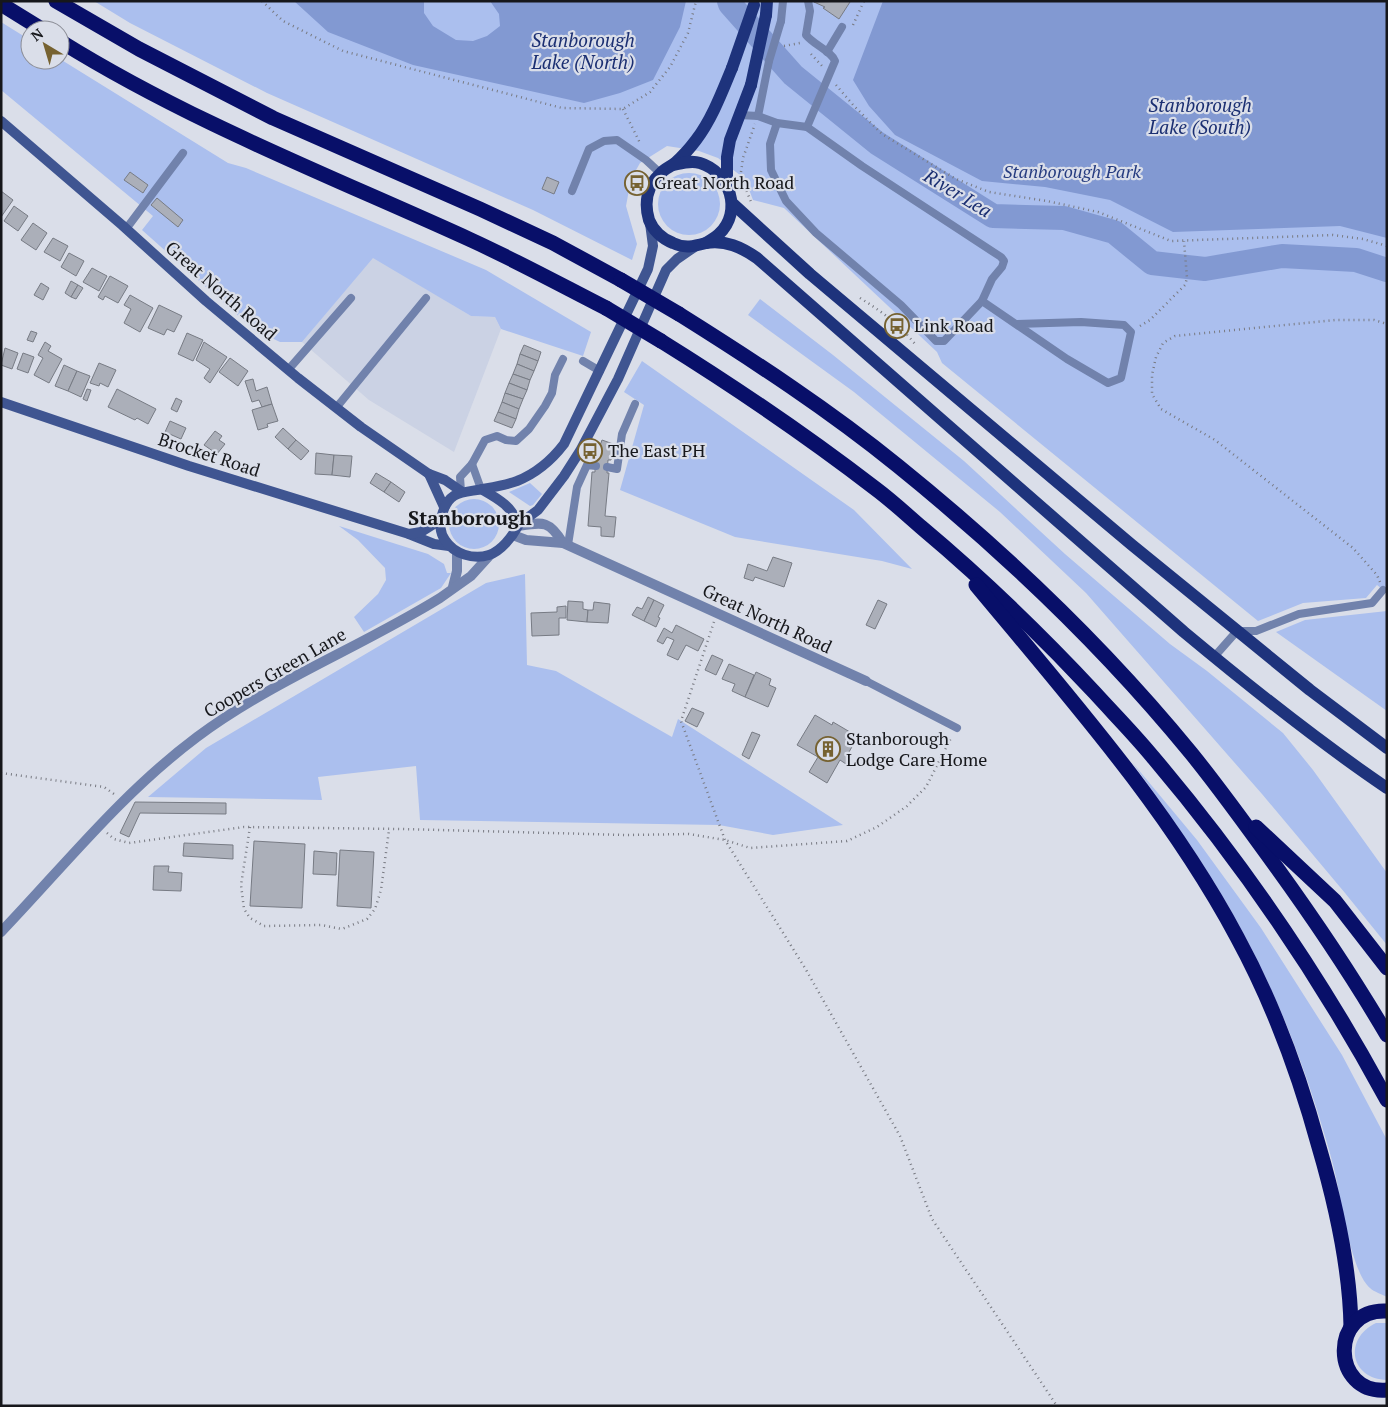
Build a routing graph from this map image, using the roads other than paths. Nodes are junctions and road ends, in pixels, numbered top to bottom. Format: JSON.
{"nodes":[{"id":1,"x":56,"y":1,"type":"edge"},
{"id":2,"x":767,"y":1,"type":"edge"},
{"id":3,"x":783,"y":1,"type":"edge"},
{"id":4,"x":808,"y":1,"type":"edge"},
{"id":5,"x":755,"y":3,"type":"edge"},
{"id":6,"x":1,"y":4,"type":"edge"},
{"id":7,"x":27,"y":20,"type":"edge"},
{"id":8,"x":842,"y":27,"type":"dead end"},
{"id":9,"x":70,"y":47,"type":"edge"},
{"id":10,"x":827,"y":52,"type":"junction"},
{"id":11,"x":740,"y":115,"type":"junction"},
{"id":12,"x":758,"y":116,"type":"junction"},
{"id":13,"x":1,"y":121,"type":"edge"},
{"id":14,"x":777,"y":123,"type":"junction"},
{"id":15,"x":807,"y":127,"type":"junction"},
{"id":16,"x":183,"y":153,"type":"dead end"},
{"id":17,"x":673,"y":165,"type":"junction"},
{"id":18,"x":660,"y":173,"type":"junction"},
{"id":19,"x":727,"y":184,"type":"junction"},
{"id":20,"x":572,"y":191,"type":"dead end"},
{"id":21,"x":732,"y":203,"type":"junction"},
{"id":22,"x":650,"y":223,"type":"junction"},
{"id":23,"x":126,"y":229,"type":"junction"},
{"id":24,"x":701,"y":245,"type":"junction"},
{"id":25,"x":351,"y":298,"type":"dead end"},
{"id":26,"x":426,"y":298,"type":"dead end"},
{"id":27,"x":982,"y":301,"type":"junction"},
{"id":28,"x":1017,"y":324,"type":"junction"},
{"id":29,"x":563,"y":358,"type":"dead end"},
{"id":30,"x":583,"y":362,"type":"dead end"},
{"id":31,"x":288,"y":370,"type":"junction"},
{"id":32,"x":600,"y":370,"type":"junction"},
{"id":33,"x":1,"y":402,"type":"edge"},
{"id":34,"x":635,"y":404,"type":"dead end"},
{"id":35,"x":336,"y":408,"type":"junction"},
{"id":36,"x":472,"y":464,"type":"junction"},
{"id":37,"x":596,"y":466,"type":"dead end"},
{"id":38,"x":607,"y":468,"type":"dead end"},
{"id":39,"x":430,"y":474,"type":"junction"},
{"id":40,"x":481,"y":490,"type":"junction"},
{"id":41,"x":462,"y":491,"type":"junction"},
{"id":42,"x":444,"y":506,"type":"junction"},
{"id":43,"x":440,"y":520,"type":"junction"},
{"id":44,"x":519,"y":525,"type":"junction"},
{"id":45,"x":409,"y":534,"type":"junction"},
{"id":46,"x":513,"y":535,"type":"junction"},
{"id":47,"x":566,"y":544,"type":"junction"},
{"id":48,"x":944,"y":546,"type":"junction"},
{"id":49,"x":453,"y":549,"type":"junction"},
{"id":50,"x":490,"y":555,"type":"junction"},
{"id":51,"x":453,"y":587,"type":"junction"},
{"id":52,"x":1383,"y":590,"type":"road end"},
{"id":53,"x":1237,"y":631,"type":"junction"},
{"id":54,"x":1214,"y":657,"type":"junction"},
{"id":55,"x":866,"y":681,"type":"joint"},
{"id":56,"x":957,"y":728,"type":"road end"},
{"id":57,"x":1387,"y":748,"type":"edge"},
{"id":58,"x":1387,"y":788,"type":"edge"},
{"id":59,"x":1229,"y":801,"type":"junction"},
{"id":60,"x":1,"y":932,"type":"edge"},
{"id":61,"x":1387,"y":968,"type":"edge"},
{"id":62,"x":1387,"y":1035,"type":"edge"},
{"id":63,"x":1387,"y":1100,"type":"edge"},
{"id":64,"x":1387,"y":1311,"type":"edge"},
{"id":65,"x":1351,"y":1327,"type":"junction"},
{"id":66,"x":1386,"y":1391,"type":"edge"}],
"edges":[{"from":1,"to":59,"type":"highway","bridge":true},
{"from":2,"to":11,"type":"main road","bridge":true},
{"from":3,"to":12,"type":"lane","bridge":true},
{"from":4,"to":10,"type":"lane"},
{"from":5,"to":17,"type":"main road","bridge":true},
{"from":6,"to":7,"type":"highway"},
{"from":8,"to":10,"type":"lane"},
{"from":9,"to":48,"type":"highway","bridge":true},
{"from":10,"to":15,"type":"lane"},
{"from":11,"to":12,"type":"lane"},
{"from":11,"to":19,"type":"main road"},
{"from":12,"to":14,"type":"lane"},
{"from":13,"to":23,"type":"main road","name":"Great North Road"},
{"from":14,"to":15,"type":"lane"},
{"from":14,"to":27,"type":"lane"},
{"from":15,"to":27,"type":"lane"},
{"from":16,"to":23,"type":"lane"},
{"from":17,"to":18,"type":"main road"},
{"from":17,"to":19,"type":"main road"},
{"from":18,"to":20,"type":"lane"},
{"from":18,"to":22,"type":"main road"},
{"from":19,"to":21,"type":"main road"},
{"from":21,"to":24,"type":"main road"},
{"from":21,"to":53,"type":"main road"},
{"from":22,"to":24,"type":"main road"},
{"from":22,"to":32,"type":"main road"},
{"from":23,"to":31,"type":"main road","name":"Great North Road"},
{"from":24,"to":44,"type":"main road"},
{"from":24,"to":54,"type":"main road"},
{"from":25,"to":31,"type":"lane"},
{"from":26,"to":35,"type":"lane"},
{"from":27,"to":28,"type":"lane"},
{"from":28,"to":28,"type":"lane"},
{"from":29,"to":36,"type":"lane"},
{"from":30,"to":32,"type":"lane"},
{"from":31,"to":35,"type":"main road","name":"Great North Road"},
{"from":32,"to":40,"type":"main road"},
{"from":33,"to":45,"type":"main road","name":"Brocket Road"},
{"from":34,"to":38,"type":"lane"},
{"from":35,"to":39,"type":"main road","name":"Great North Road"},
{"from":36,"to":40,"type":"lane"},
{"from":36,"to":41,"type":"lane"},
{"from":37,"to":47,"type":"lane"},
{"from":39,"to":41,"type":"main road","name":"Great North Road"},
{"from":39,"to":42,"type":"main road"},
{"from":40,"to":41,"type":"main road"},
{"from":40,"to":44,"type":"main road"},
{"from":41,"to":42,"type":"main road"},
{"from":42,"to":43,"type":"main road"},
{"from":43,"to":45,"type":"main road"},
{"from":43,"to":49,"type":"main road"},
{"from":44,"to":46,"type":"main road"},
{"from":44,"to":47,"type":"street","name":"Great North Road"},
{"from":45,"to":49,"type":"main road","name":"Brocket Road"},
{"from":46,"to":47,"type":"street","name":"Great North Road"},
{"from":46,"to":50,"type":"main road"},
{"from":47,"to":55,"type":"street","name":"Great North Road"},
{"from":48,"to":63,"type":"highway"},
{"from":48,"to":65,"type":"highway"},
{"from":49,"to":50,"type":"main road"},
{"from":49,"to":51,"type":"street"},
{"from":50,"to":51,"type":"street","name":"Coopers Green Lane"},
{"from":51,"to":60,"type":"street","name":"Coopers Green Lane"},
{"from":52,"to":53,"type":"lane"},
{"from":53,"to":54,"type":"lane"},
{"from":53,"to":57,"type":"main road"},
{"from":54,"to":58,"type":"main road"},
{"from":55,"to":56,"type":"lane","name":"Great North Road"},
{"from":59,"to":61,"type":"highway"},
{"from":59,"to":62,"type":"highway"},
{"from":64,"to":65,"type":"highway"},
{"from":65,"to":66,"type":"highway"}]}
